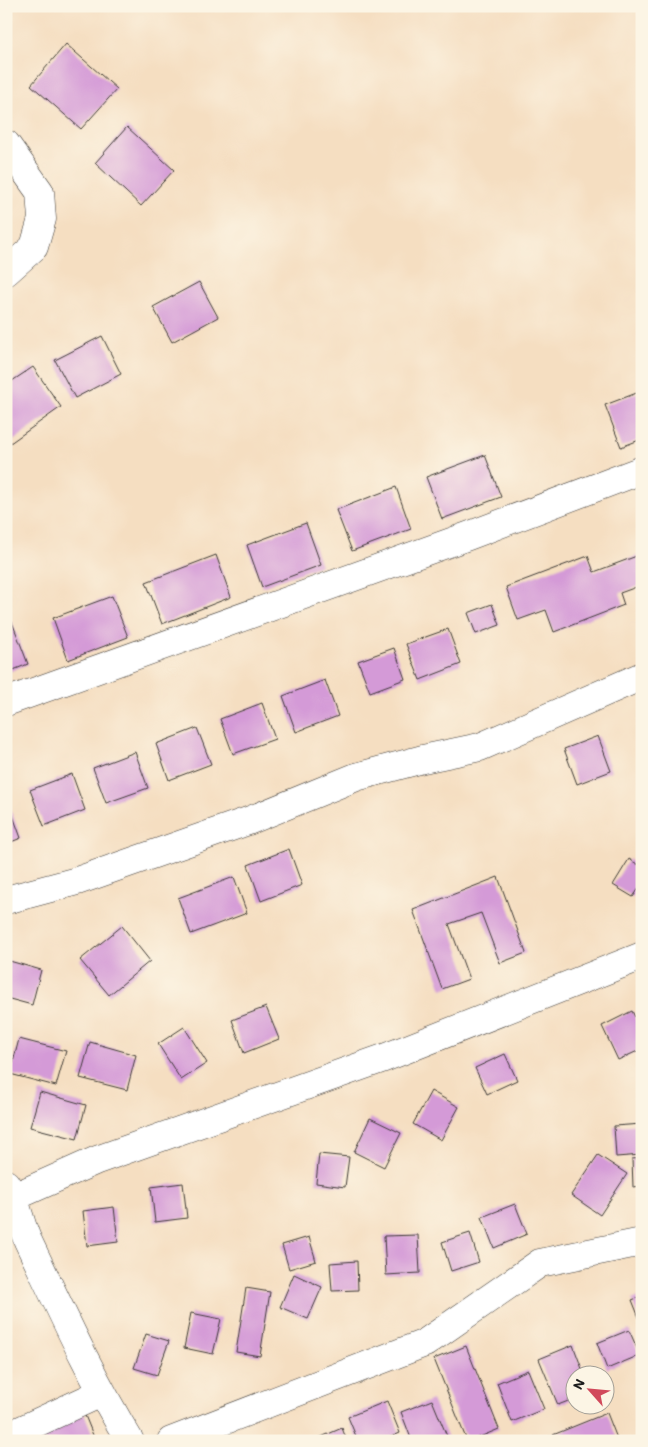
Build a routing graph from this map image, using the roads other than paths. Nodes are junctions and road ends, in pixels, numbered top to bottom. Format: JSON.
{"nodes":[{"id":1,"x":6,"y":144,"type":"edge"},
{"id":2,"x":6,"y":272,"type":"edge"},
{"id":3,"x":642,"y":470,"type":"edge"},
{"id":4,"x":642,"y":676,"type":"edge"},
{"id":5,"x":6,"y":702,"type":"edge"},
{"id":6,"x":6,"y":900,"type":"edge"},
{"id":7,"x":642,"y":956,"type":"edge"},
{"id":8,"x":10,"y":1190,"type":"edge"},
{"id":9,"x":642,"y":1242,"type":"edge"},
{"id":10,"x":101,"y":1393,"type":"junction"},
{"id":11,"x":6,"y":1437,"type":"edge"},
{"id":12,"x":130,"y":1441,"type":"edge"},
{"id":13,"x":171,"y":1441,"type":"edge"}],
"edges":[{"from":1,"to":2,"type":"street"},
{"from":3,"to":5,"type":"street"},
{"from":4,"to":6,"type":"street"},
{"from":7,"to":8,"type":"street"},
{"from":8,"to":10,"type":"street"},
{"from":9,"to":13,"type":"street"},
{"from":10,"to":11,"type":"street"},
{"from":10,"to":12,"type":"street"}]}
